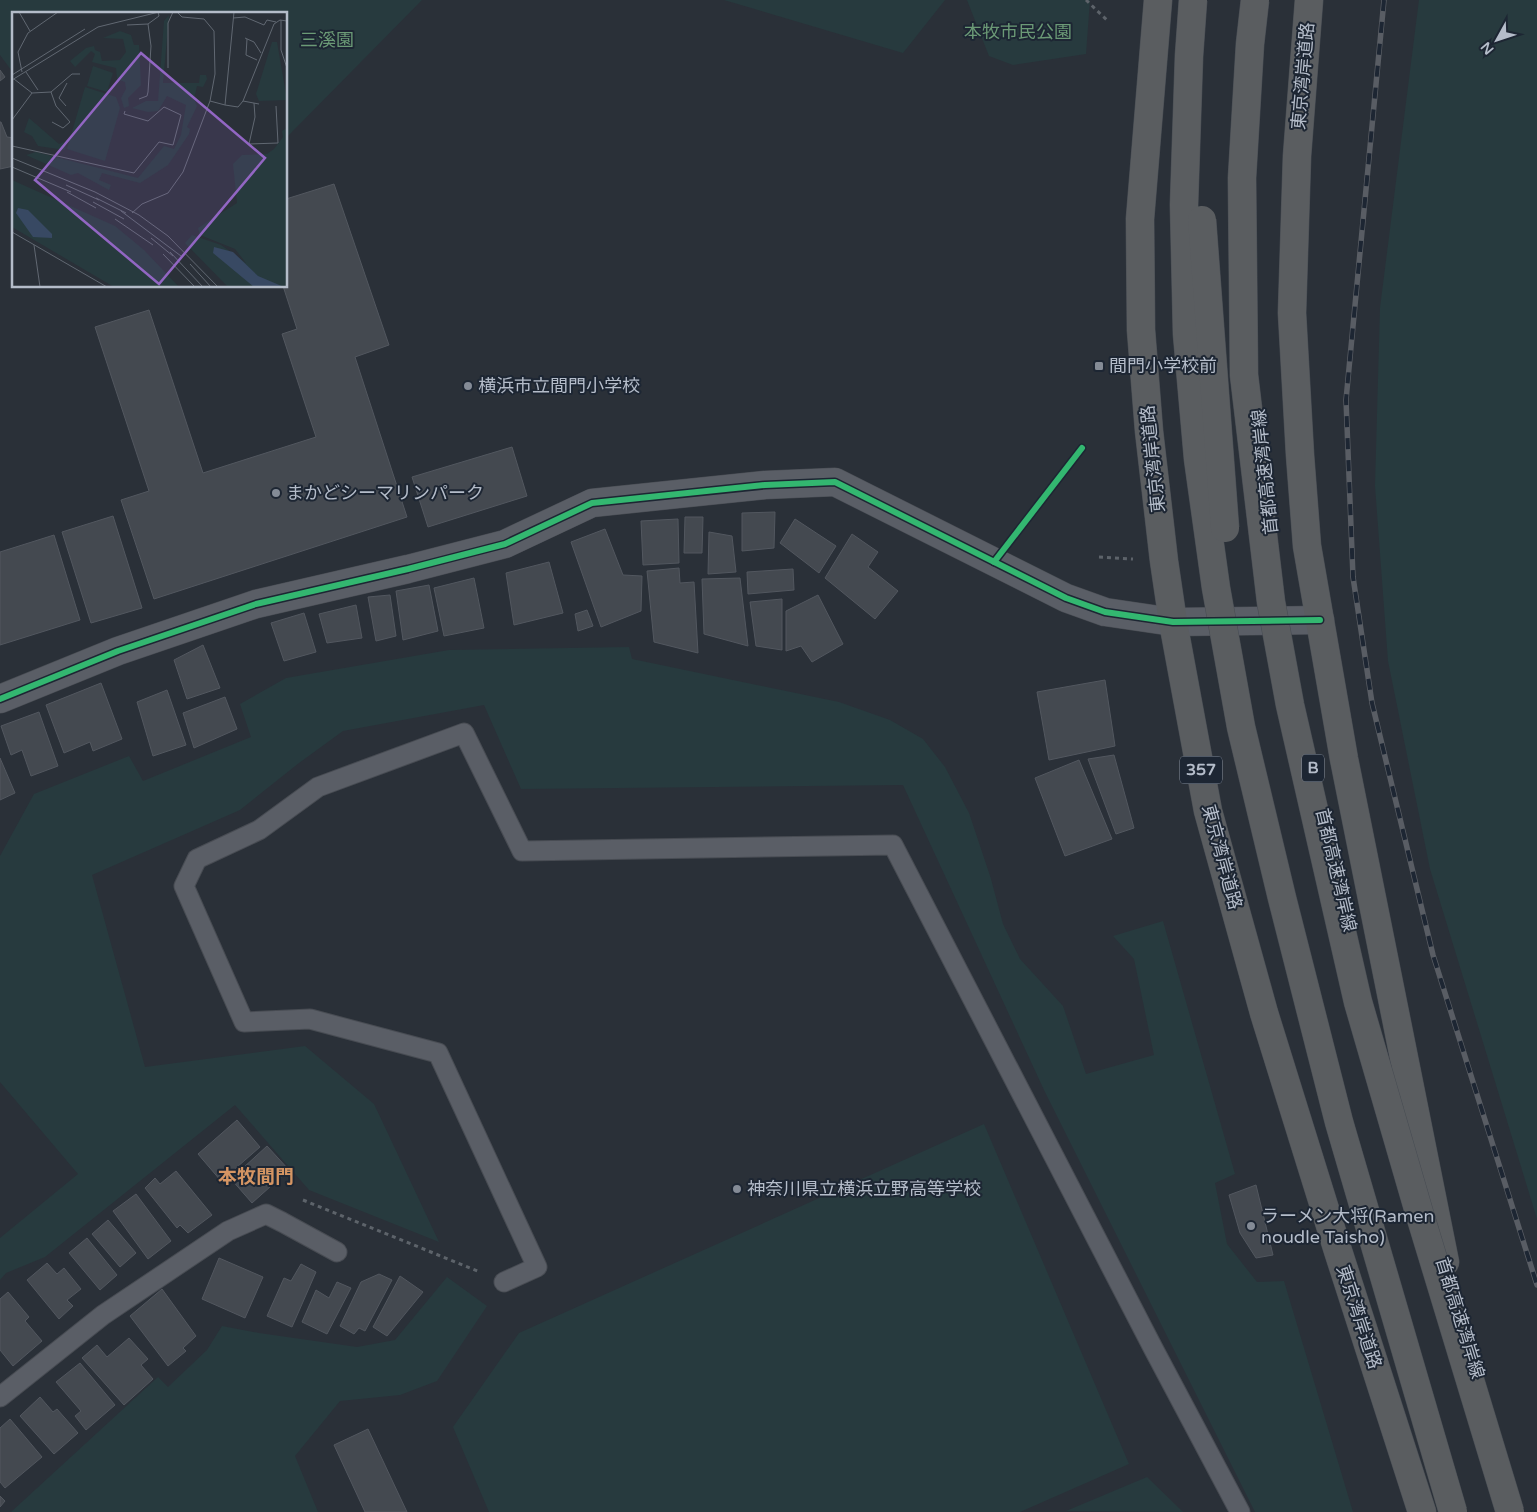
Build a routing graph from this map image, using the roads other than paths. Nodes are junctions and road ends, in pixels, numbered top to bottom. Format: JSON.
{"nodes":[{"id":1,"x":1158,"y":0,"type":"edge"},
{"id":2,"x":1193,"y":0,"type":"edge"},
{"id":3,"x":1205,"y":0,"type":"edge"},
{"id":4,"x":1255,"y":0,"type":"edge"},
{"id":5,"x":1264,"y":0,"type":"edge"},
{"id":6,"x":1310,"y":0,"type":"edge"},
{"id":7,"x":1320,"y":620,"type":"junction"},
{"id":8,"x":1173,"y":622,"type":"junction"},
{"id":9,"x":0,"y":699,"type":"edge"},
{"id":10,"x":337,"y":1252,"type":"dead end"},
{"id":11,"x":504,"y":1282,"type":"road end"},
{"id":12,"x":0,"y":1397,"type":"edge"},
{"id":13,"x":1240,"y":1512,"type":"edge"},
{"id":14,"x":1422,"y":1512,"type":"edge"},
{"id":15,"x":1453,"y":1512,"type":"edge"},
{"id":16,"x":1463,"y":1512,"type":"edge"},
{"id":17,"x":1500,"y":1512,"type":"edge"},
{"id":18,"x":1510,"y":1512,"type":"edge"},
{"id":19,"x":1519,"y":1512,"type":"edge"}],
"edges":[{"from":1,"to":8,"type":"highway","name":"東京湾岸道路","number":"357"},
{"from":2,"to":15,"type":"highway","bridge":true},
{"from":3,"to":16,"type":"highway","bridge":true},
{"from":4,"to":18,"type":"highway","bridge":true},
{"from":5,"to":19,"type":"highway","name":"首都高速湾岸線","number":"B"},
{"from":6,"to":7,"type":"highway","name":"東京湾岸道路"},
{"from":7,"to":8,"type":"street"},
{"from":7,"to":17,"type":"highway","name":"東京湾岸道路"},
{"from":8,"to":9,"type":"street"},
{"from":8,"to":14,"type":"highway","name":"東京湾岸道路","number":"357"},
{"from":10,"to":12,"type":"lane"},
{"from":11,"to":13,"type":"lane"}]}
